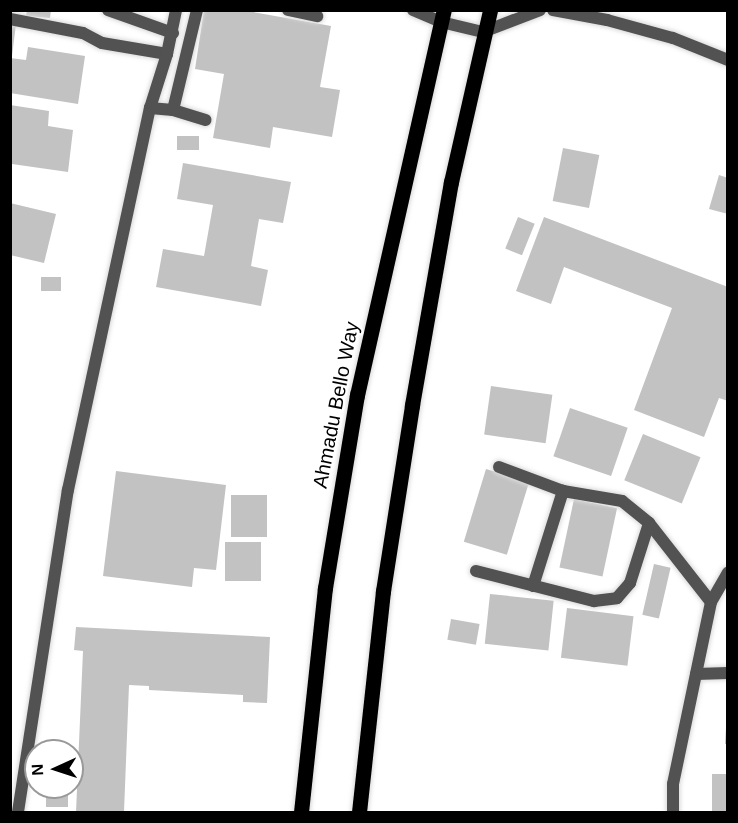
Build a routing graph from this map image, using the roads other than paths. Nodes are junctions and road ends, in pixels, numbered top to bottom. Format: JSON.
{"nodes":[{"id":1,"x":108,"y":10,"type":"edge"},
{"id":2,"x":176,"y":10,"type":"edge"},
{"id":3,"x":197,"y":10,"type":"edge"},
{"id":4,"x":288,"y":10,"type":"edge"},
{"id":5,"x":413,"y":10,"type":"edge"},
{"id":6,"x":490,"y":10,"type":"edge"},
{"id":7,"x":540,"y":10,"type":"edge"},
{"id":8,"x":553,"y":10,"type":"edge"},
{"id":9,"x":317,"y":16,"type":"dead end"},
{"id":10,"x":442,"y":16,"type":"edge"},
{"id":11,"x":10,"y":19,"type":"edge"},
{"id":12,"x":483,"y":32,"type":"junction"},
{"id":13,"x":173,"y":33,"type":"junction"},
{"id":14,"x":167,"y":54,"type":"junction"},
{"id":15,"x":728,"y":60,"type":"edge"},
{"id":16,"x":150,"y":108,"type":"junction"},
{"id":17,"x":173,"y":110,"type":"junction"},
{"id":18,"x":206,"y":120,"type":"dead end"},
{"id":19,"x":499,"y":467,"type":"dead end"},
{"id":20,"x":563,"y":491,"type":"junction"},
{"id":21,"x":649,"y":523,"type":"junction"},
{"id":22,"x":476,"y":571,"type":"dead end"},
{"id":23,"x":728,"y":572,"type":"edge"},
{"id":24,"x":533,"y":586,"type":"junction"},
{"id":25,"x":711,"y":602,"type":"junction"},
{"id":26,"x":696,"y":674,"type":"junction"},
{"id":27,"x":728,"y":674,"type":"edge"},
{"id":28,"x":18,"y":813,"type":"edge"},
{"id":29,"x":301,"y":813,"type":"edge"},
{"id":30,"x":359,"y":813,"type":"edge"},
{"id":31,"x":673,"y":813,"type":"edge"}],
"edges":[{"from":1,"to":13,"type":"street"},
{"from":2,"to":13,"type":"street"},
{"from":3,"to":17,"type":"street"},
{"from":4,"to":9,"type":"street"},
{"from":5,"to":10,"type":"street"},
{"from":6,"to":12,"type":"main road"},
{"from":7,"to":12,"type":"street"},
{"from":8,"to":15,"type":"street"},
{"from":10,"to":12,"type":"street"},
{"from":10,"to":29,"type":"main road","name":"Ahmadu Bello Way"},
{"from":11,"to":14,"type":"street"},
{"from":12,"to":30,"type":"main road"},
{"from":13,"to":14,"type":"street"},
{"from":14,"to":16,"type":"street"},
{"from":16,"to":17,"type":"street"},
{"from":16,"to":28,"type":"street"},
{"from":17,"to":18,"type":"street"},
{"from":19,"to":20,"type":"street"},
{"from":20,"to":21,"type":"street"},
{"from":20,"to":24,"type":"street"},
{"from":21,"to":24,"type":"street"},
{"from":21,"to":25,"type":"street"},
{"from":22,"to":24,"type":"street"},
{"from":23,"to":25,"type":"street"},
{"from":25,"to":26,"type":"street"},
{"from":26,"to":27,"type":"street"},
{"from":26,"to":31,"type":"street"}]}
